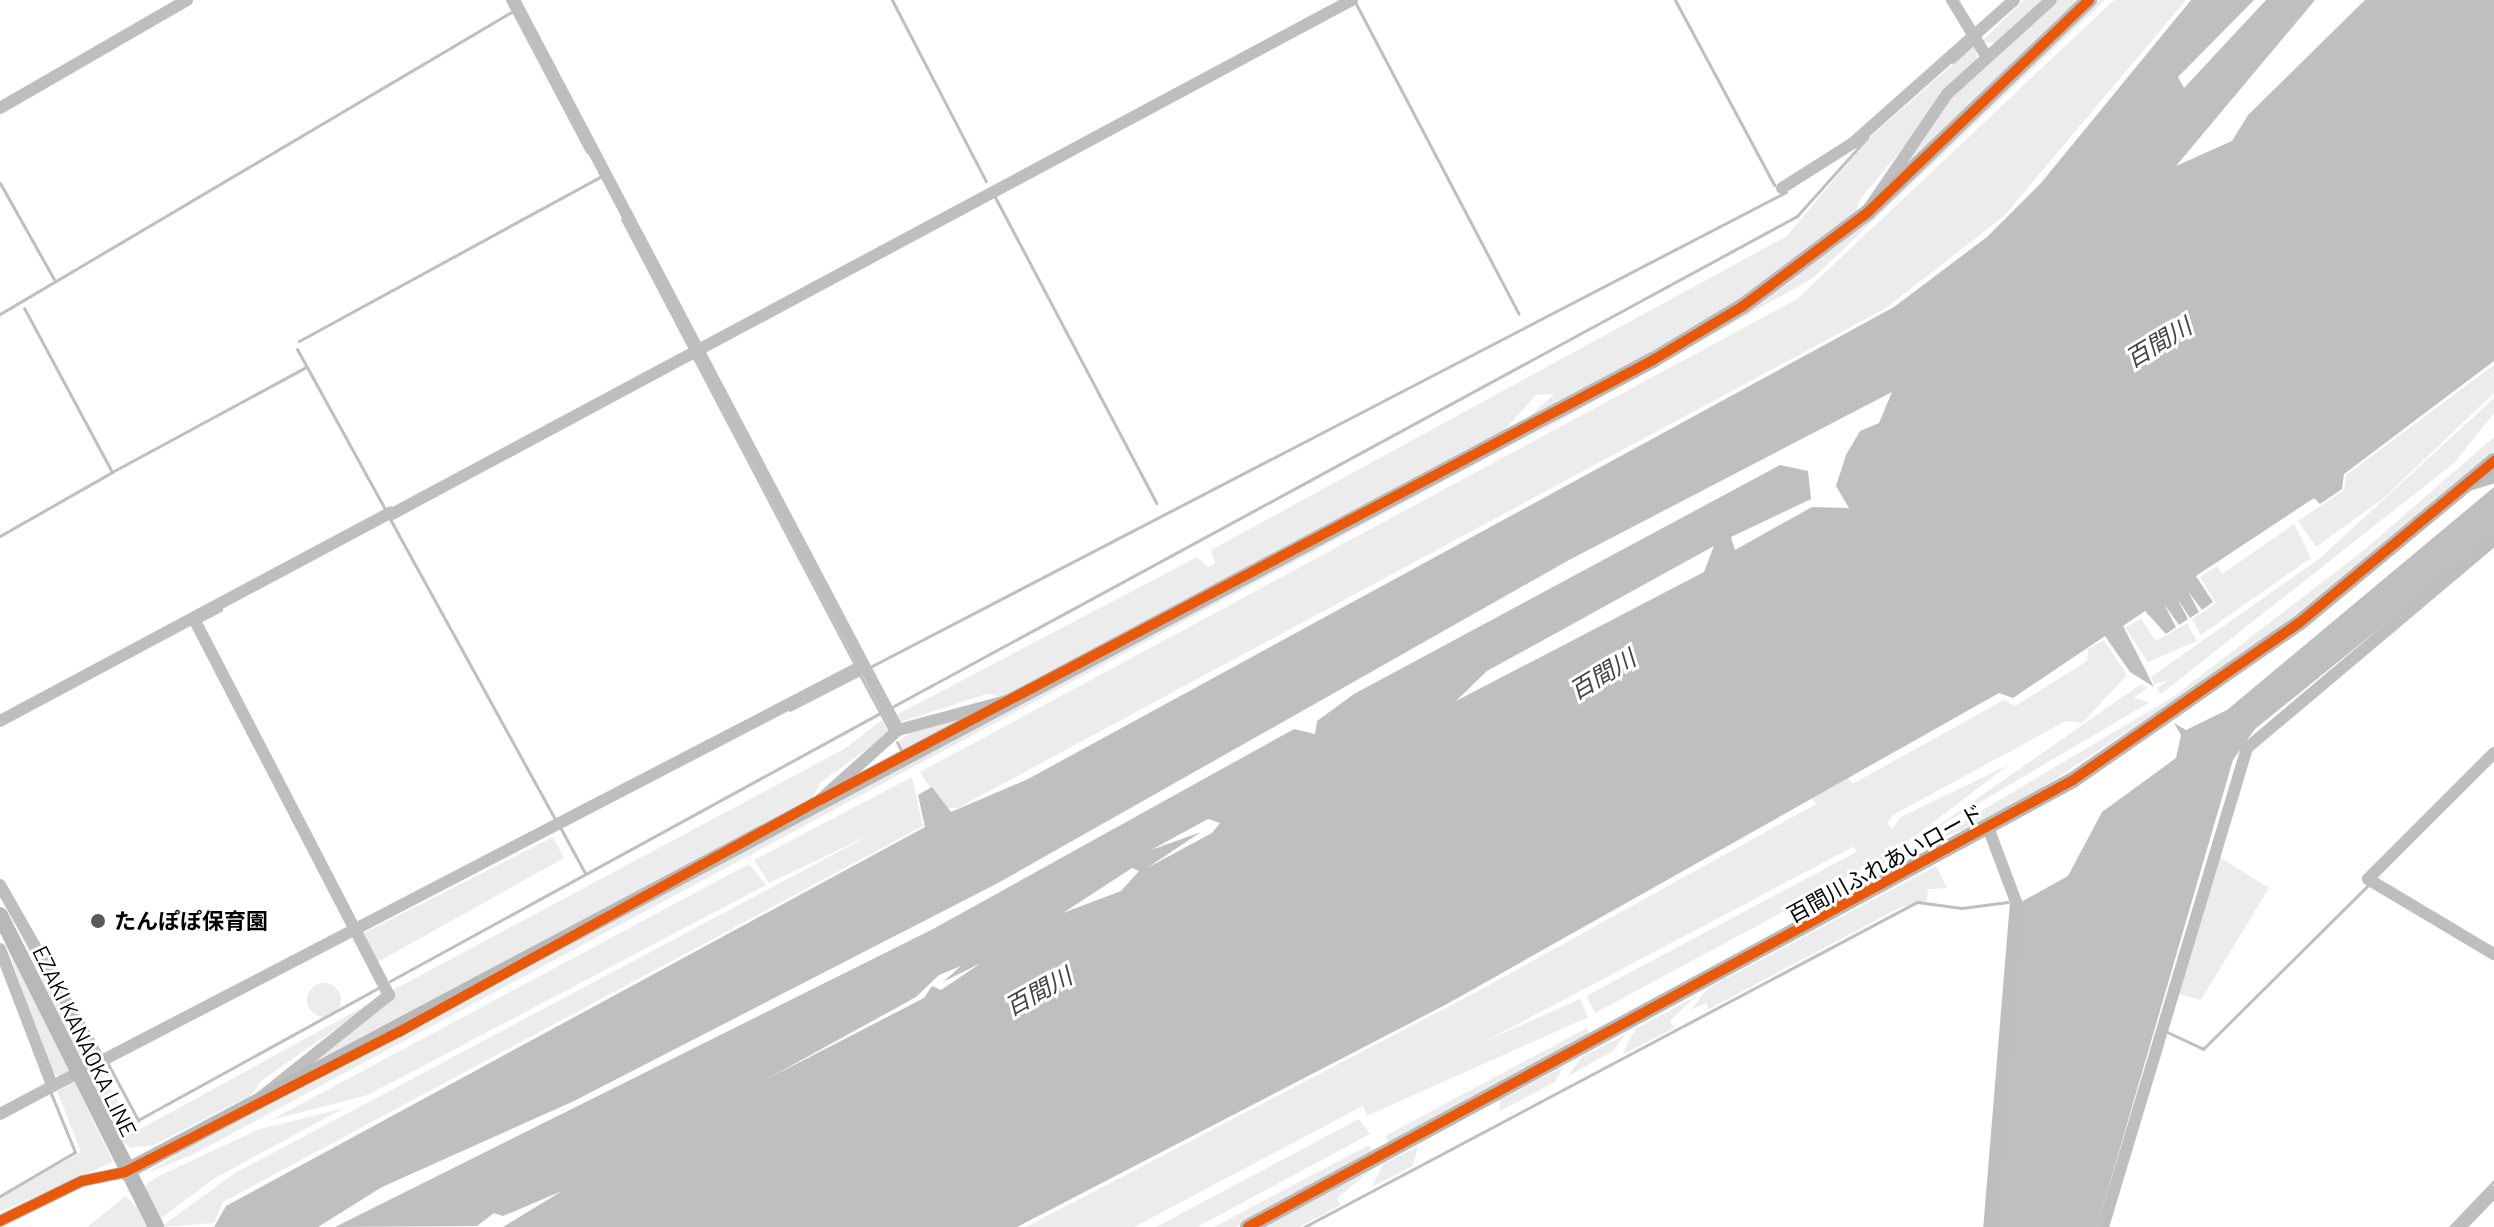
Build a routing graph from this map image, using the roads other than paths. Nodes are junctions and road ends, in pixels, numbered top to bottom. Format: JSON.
{"nodes":[{"id":1,"x":187,"y":0,"type":"edge"},
{"id":2,"x":514,"y":0,"type":"edge"},
{"id":3,"x":1352,"y":0,"type":"edge"},
{"id":4,"x":1952,"y":0,"type":"edge"},
{"id":5,"x":2014,"y":0,"type":"edge"},
{"id":6,"x":2051,"y":0,"type":"edge"},
{"id":7,"x":2089,"y":0,"type":"edge"},
{"id":8,"x":1976,"y":37,"type":"junction"},
{"id":9,"x":1986,"y":56,"type":"junction"},
{"id":10,"x":0,"y":108,"type":"edge"},
{"id":11,"x":1782,"y":188,"type":"dead end"},
{"id":12,"x":1867,"y":213,"type":"junction"},
{"id":13,"x":694,"y":352,"type":"junction"},
{"id":14,"x":2494,"y":461,"type":"edge"},
{"id":15,"x":2494,"y":477,"type":"edge"},
{"id":16,"x":2465,"y":486,"type":"junction"},
{"id":17,"x":2494,"y":540,"type":"edge"},
{"id":18,"x":194,"y":619,"type":"junction"},
{"id":19,"x":861,"y":669,"type":"junction"},
{"id":20,"x":1006,"y":701,"type":"junction"},
{"id":21,"x":0,"y":721,"type":"edge"},
{"id":22,"x":898,"y":730,"type":"junction"},
{"id":23,"x":2494,"y":753,"type":"edge"},
{"id":24,"x":820,"y":800,"type":"junction"},
{"id":25,"x":1989,"y":830,"type":"junction"},
{"id":26,"x":0,"y":885,"type":"edge"},
{"id":27,"x":0,"y":915,"type":"edge"},
{"id":28,"x":357,"y":932,"type":"junction"},
{"id":29,"x":0,"y":949,"type":"edge"},
{"id":30,"x":2494,"y":954,"type":"edge"},
{"id":31,"x":100,"y":1061,"type":"junction"},
{"id":32,"x":84,"y":1070,"type":"dead end"},
{"id":33,"x":70,"y":1077,"type":"dead end"},
{"id":34,"x":52,"y":1085,"type":"junction"},
{"id":35,"x":256,"y":1101,"type":"junction"},
{"id":36,"x":0,"y":1114,"type":"edge"},
{"id":37,"x":125,"y":1172,"type":"junction"},
{"id":38,"x":2494,"y":1192,"type":"edge"},
{"id":39,"x":0,"y":1221,"type":"edge"},
{"id":40,"x":156,"y":1227,"type":"edge"},
{"id":41,"x":1248,"y":1227,"type":"edge"},
{"id":42,"x":1989,"y":1227,"type":"edge"},
{"id":43,"x":2103,"y":1227,"type":"edge"},
{"id":44,"x":2460,"y":1227,"type":"edge"}],
"edges":[{"from":1,"to":10,"type":"street"},
{"from":2,"to":13,"type":"street"},
{"from":3,"to":13,"type":"street"},
{"from":4,"to":8,"type":"street"},
{"from":5,"to":8,"type":"street"},
{"from":6,"to":9,"type":"street"},
{"from":7,"to":12,"type":"street"},
{"from":8,"to":9,"type":"street"},
{"from":8,"to":11,"type":"street"},
{"from":9,"to":12,"type":"street"},
{"from":12,"to":20,"type":"street"},
{"from":13,"to":18,"type":"street"},
{"from":13,"to":19,"type":"street"},
{"from":14,"to":16,"type":"street","name":"百間川ふれあいロード"},
{"from":15,"to":16,"type":"street"},
{"from":16,"to":25,"type":"street","name":"百間川ふれあいロード"},
{"from":17,"to":43,"type":"street"},
{"from":18,"to":21,"type":"street"},
{"from":18,"to":28,"type":"street"},
{"from":19,"to":22,"type":"street"},
{"from":19,"to":28,"type":"street"},
{"from":20,"to":22,"type":"street"},
{"from":20,"to":24,"type":"street"},
{"from":22,"to":24,"type":"street"},
{"from":23,"to":30,"type":"street"},
{"from":24,"to":35,"type":"street"},
{"from":25,"to":41,"type":"street","name":"百間川ふれあいロード"},
{"from":25,"to":42,"type":"street"},
{"from":26,"to":31,"type":"street"},
{"from":27,"to":37,"type":"street","name":"EZAKI KANAOKA LINE"},
{"from":28,"to":31,"type":"street"},
{"from":28,"to":35,"type":"street"},
{"from":29,"to":34,"type":"street"},
{"from":31,"to":32,"type":"street"},
{"from":33,"to":34,"type":"street"},
{"from":34,"to":36,"type":"street"},
{"from":35,"to":37,"type":"street"},
{"from":37,"to":39,"type":"street"},
{"from":37,"to":40,"type":"street","name":"EZAKI KANAOKA LINE"},
{"from":38,"to":44,"type":"street"}]}
